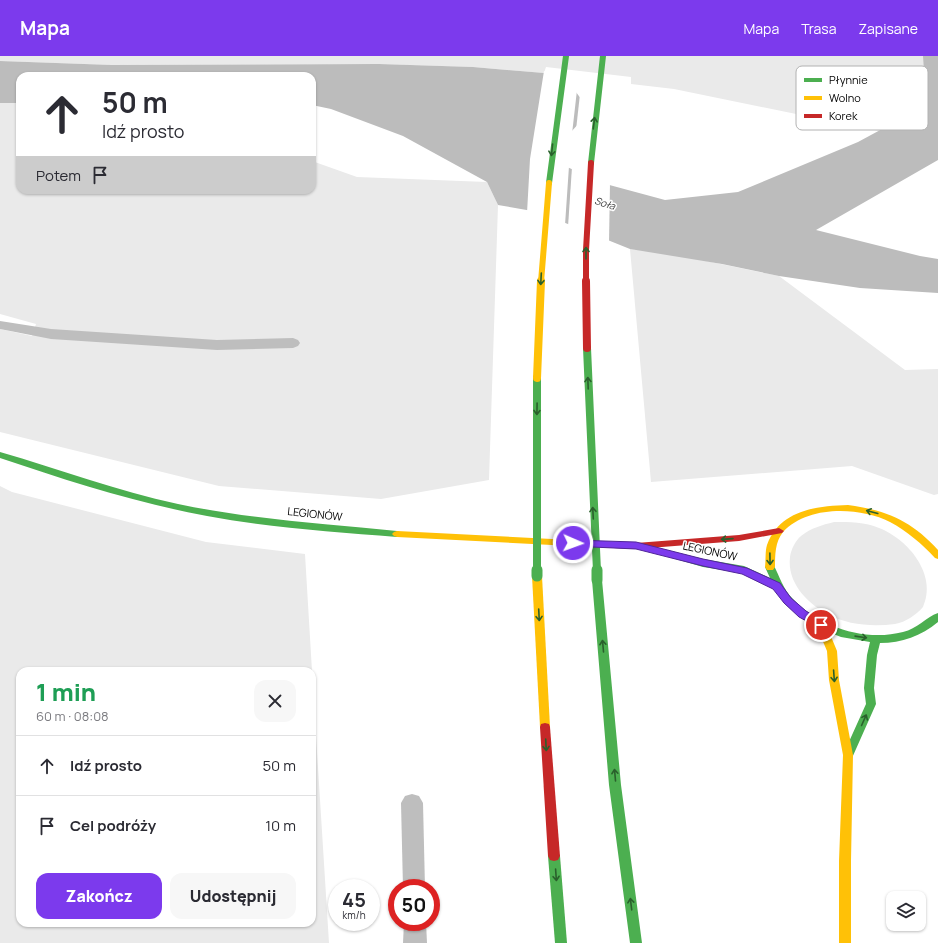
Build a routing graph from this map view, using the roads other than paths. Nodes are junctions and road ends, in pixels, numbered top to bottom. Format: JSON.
{"nodes":[{"id":1,"x":566,"y":56,"type":"edge"},
{"id":2,"x":603,"y":56,"type":"edge"},
{"id":3,"x":0,"y":325,"type":"edge"},
{"id":4,"x":293,"y":344,"type":"dead end"},
{"id":5,"x":0,"y":455,"type":"edge"},
{"id":6,"x":898,"y":522,"type":"junction"},
{"id":7,"x":920,"y":526,"type":"dead end"},
{"id":8,"x":779,"y":531,"type":"junction"},
{"id":9,"x":636,"y":546,"type":"junction"},
{"id":10,"x":938,"y":556,"type":"edge"},
{"id":11,"x":776,"y":586,"type":"junction"},
{"id":12,"x":938,"y":617,"type":"edge"},
{"id":13,"x":821,"y":625,"type":"junction"},
{"id":14,"x":876,"y":639,"type":"junction"},
{"id":15,"x":848,"y":755,"type":"junction"},
{"id":16,"x":412,"y":803,"type":"dead end"},
{"id":17,"x":414,"y":879,"type":"edge"},
{"id":18,"x":415,"y":931,"type":"edge"},
{"id":19,"x":415,"y":943,"type":"edge"},
{"id":20,"x":561,"y":943,"type":"edge"},
{"id":21,"x":636,"y":943,"type":"edge"},
{"id":22,"x":845,"y":943,"type":"edge"}],
"edges":[{"from":1,"to":20,"type":"main road","one_way":true,"bridge":true},
{"from":21,"to":2,"type":"main road","one_way":true,"bridge":true},
{"from":3,"to":4,"type":"lane"},
{"from":5,"to":9,"type":"main road","name":"LEGIONÓW"},
{"from":6,"to":7,"type":"main road"},
{"from":6,"to":8,"type":"main road","one_way":true},
{"from":6,"to":10,"type":"main road"},
{"from":8,"to":9,"type":"main road","name":"LEGIONÓW","one_way":true},
{"from":8,"to":11,"type":"main road","one_way":true},
{"from":9,"to":11,"type":"main road","name":"LEGIONÓW"},
{"from":11,"to":13,"type":"main road"},
{"from":12,"to":14,"type":"main road"},
{"from":13,"to":14,"type":"main road","one_way":true},
{"from":13,"to":15,"type":"main road","one_way":true},
{"from":15,"to":14,"type":"main road","one_way":true},
{"from":15,"to":22,"type":"main road"},
{"from":16,"to":17,"type":"lane"},
{"from":18,"to":19,"type":"lane"}]}
